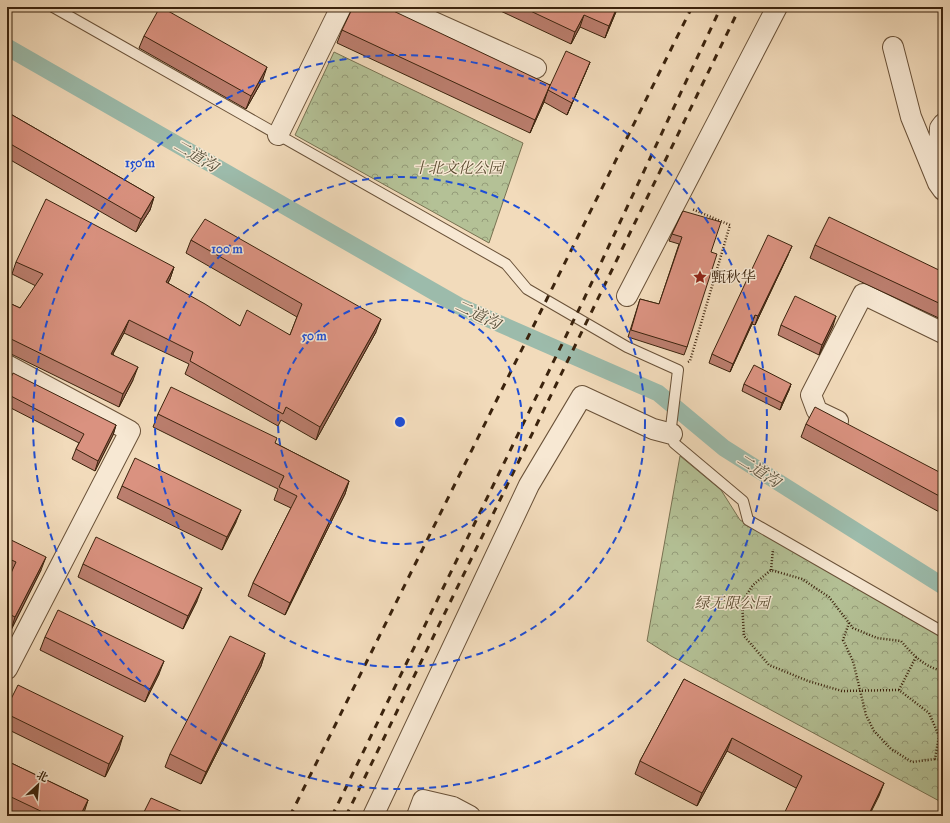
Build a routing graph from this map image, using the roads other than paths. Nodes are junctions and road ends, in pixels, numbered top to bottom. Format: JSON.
{"nodes":[{"id":1,"x":53,"y":7,"type":"edge"},
{"id":2,"x":341,"y":7,"type":"edge"},
{"id":3,"x":400,"y":7,"type":"edge"},
{"id":4,"x":777,"y":7,"type":"edge"},
{"id":5,"x":893,"y":47,"type":"dead end"},
{"id":6,"x":536,"y":68,"type":"dead end"},
{"id":7,"x":943,"y":124,"type":"edge"},
{"id":8,"x":278,"y":135,"type":"junction"},
{"id":9,"x":941,"y":187,"type":"edge"},
{"id":10,"x":627,"y":296,"type":"dead end"},
{"id":11,"x":943,"y":333,"type":"edge"},
{"id":12,"x":7,"y":365,"type":"edge"},
{"id":13,"x":852,"y":428,"type":"edge"},
{"id":14,"x":671,"y":430,"type":"junction"},
{"id":15,"x":943,"y":632,"type":"edge"},
{"id":16,"x":7,"y":669,"type":"edge"},
{"id":17,"x":373,"y":816,"type":"edge"},
{"id":18,"x":417,"y":816,"type":"edge"},
{"id":19,"x":470,"y":816,"type":"edge"}],
"edges":[{"from":1,"to":8,"type":"lane"},
{"from":2,"to":8,"type":"street"},
{"from":3,"to":6,"type":"street"},
{"from":4,"to":10,"type":"street"},
{"from":5,"to":9,"type":"street"},
{"from":7,"to":9,"type":"street"},
{"from":8,"to":14,"type":"lane"},
{"from":11,"to":13,"type":"street"},
{"from":12,"to":16,"type":"street"},
{"from":14,"to":15,"type":"lane"},
{"from":14,"to":17,"type":"street"},
{"from":18,"to":19,"type":"street"}]}
